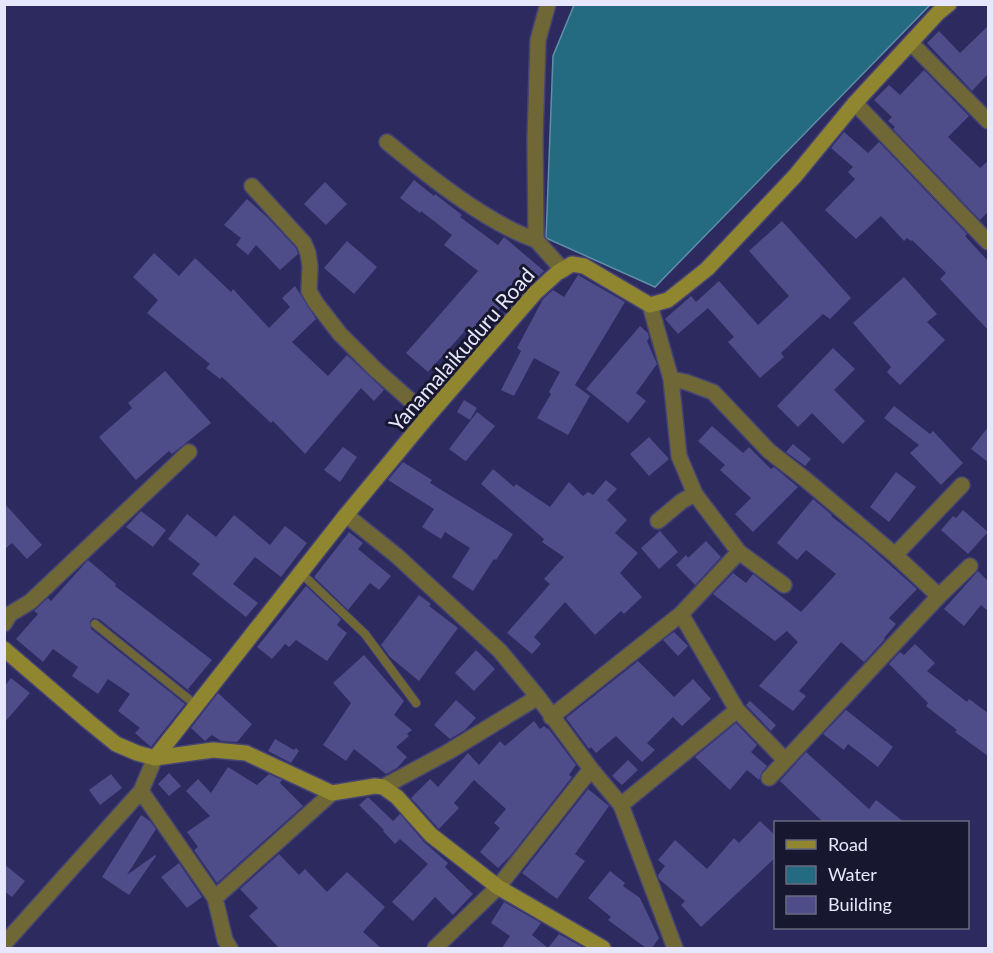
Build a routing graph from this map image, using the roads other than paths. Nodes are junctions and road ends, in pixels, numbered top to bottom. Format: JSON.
{"nodes":[{"id":1,"x":548,"y":4,"type":"edge"},
{"id":2,"x":949,"y":4,"type":"edge"},
{"id":3,"x":911,"y":43,"type":"junction"},
{"id":4,"x":855,"y":103,"type":"junction"},
{"id":5,"x":988,"y":121,"type":"edge"},
{"id":6,"x":387,"y":142,"type":"dead end"},
{"id":7,"x":252,"y":186,"type":"dead end"},
{"id":8,"x":536,"y":240,"type":"junction"},
{"id":9,"x":988,"y":242,"type":"edge"},
{"id":10,"x":562,"y":270,"type":"junction"},
{"id":11,"x":650,"y":305,"type":"junction"},
{"id":12,"x":671,"y":379,"type":"junction"},
{"id":13,"x":428,"y":416,"type":"junction"},
{"id":14,"x":189,"y":452,"type":"dead end"},
{"id":15,"x":962,"y":485,"type":"dead end"},
{"id":16,"x":695,"y":494,"type":"junction"},
{"id":17,"x":346,"y":515,"type":"junction"},
{"id":18,"x":658,"y":521,"type":"dead end"},
{"id":19,"x":739,"y":552,"type":"junction"},
{"id":20,"x":895,"y":555,"type":"junction"},
{"id":21,"x":970,"y":566,"type":"dead end"},
{"id":22,"x":301,"y":573,"type":"junction"},
{"id":23,"x":784,"y":585,"type":"dead end"},
{"id":24,"x":939,"y":596,"type":"junction"},
{"id":25,"x":681,"y":614,"type":"junction"},
{"id":26,"x":4,"y":624,"type":"edge"},
{"id":27,"x":95,"y":624,"type":"dead end"},
{"id":28,"x":6,"y":654,"type":"edge"},
{"id":29,"x":538,"y":697,"type":"junction"},
{"id":30,"x":416,"y":703,"type":"dead end"},
{"id":31,"x":196,"y":705,"type":"junction"},
{"id":32,"x":737,"y":710,"type":"junction"},
{"id":33,"x":551,"y":717,"type":"junction"},
{"id":34,"x":155,"y":758,"type":"junction"},
{"id":35,"x":785,"y":760,"type":"junction"},
{"id":36,"x":591,"y":769,"type":"junction"},
{"id":37,"x":770,"y":778,"type":"dead end"},
{"id":38,"x":383,"y":787,"type":"junction"},
{"id":39,"x":141,"y":791,"type":"junction"},
{"id":40,"x":332,"y":793,"type":"junction"},
{"id":41,"x":621,"y":805,"type":"junction"},
{"id":42,"x":498,"y":887,"type":"junction"},
{"id":43,"x":215,"y":898,"type":"junction"},
{"id":44,"x":4,"y":944,"type":"edge"},
{"id":45,"x":224,"y":946,"type":"edge"},
{"id":46,"x":435,"y":948,"type":"edge"},
{"id":47,"x":603,"y":948,"type":"edge"},
{"id":48,"x":675,"y":948,"type":"edge"}],
"edges":[{"from":1,"to":8,"type":"street"},
{"from":2,"to":3,"type":"street"},
{"from":3,"to":4,"type":"street"},
{"from":3,"to":5,"type":"street"},
{"from":4,"to":9,"type":"street"},
{"from":4,"to":11,"type":"street"},
{"from":6,"to":8,"type":"street"},
{"from":7,"to":13,"type":"street"},
{"from":8,"to":10,"type":"street"},
{"from":10,"to":11,"type":"street","name":"Yanamalaikuduru Road"},
{"from":10,"to":13,"type":"street","name":"Yanamalaikuduru Road"},
{"from":11,"to":12,"type":"street"},
{"from":12,"to":16,"type":"street"},
{"from":12,"to":20,"type":"street"},
{"from":13,"to":17,"type":"street","name":"Yanamalaikuduru Road"},
{"from":14,"to":26,"type":"street"},
{"from":15,"to":20,"type":"street"},
{"from":16,"to":18,"type":"street"},
{"from":16,"to":19,"type":"street"},
{"from":17,"to":22,"type":"street","name":"Yanamalaikuduru Road"},
{"from":17,"to":29,"type":"street"},
{"from":19,"to":23,"type":"street"},
{"from":19,"to":25,"type":"street"},
{"from":20,"to":24,"type":"street"},
{"from":21,"to":24,"type":"street"},
{"from":22,"to":30,"type":"lane"},
{"from":22,"to":31,"type":"street","name":"Yanamalaikuduru Road"},
{"from":24,"to":35,"type":"street"},
{"from":25,"to":32,"type":"street"},
{"from":25,"to":33,"type":"street"},
{"from":27,"to":31,"type":"lane"},
{"from":28,"to":34,"type":"street"},
{"from":29,"to":33,"type":"street"},
{"from":29,"to":38,"type":"street"},
{"from":31,"to":34,"type":"street","name":"Yanamalaikuduru Road"},
{"from":32,"to":35,"type":"street"},
{"from":32,"to":41,"type":"street"},
{"from":33,"to":36,"type":"street"},
{"from":34,"to":39,"type":"street"},
{"from":34,"to":40,"type":"street"},
{"from":35,"to":37,"type":"street"},
{"from":36,"to":41,"type":"street"},
{"from":36,"to":42,"type":"street"},
{"from":38,"to":40,"type":"street"},
{"from":38,"to":42,"type":"street"},
{"from":39,"to":43,"type":"street"},
{"from":39,"to":44,"type":"street"},
{"from":40,"to":43,"type":"street"},
{"from":41,"to":48,"type":"street"},
{"from":42,"to":46,"type":"street"},
{"from":42,"to":47,"type":"street"},
{"from":43,"to":45,"type":"street"}]}
